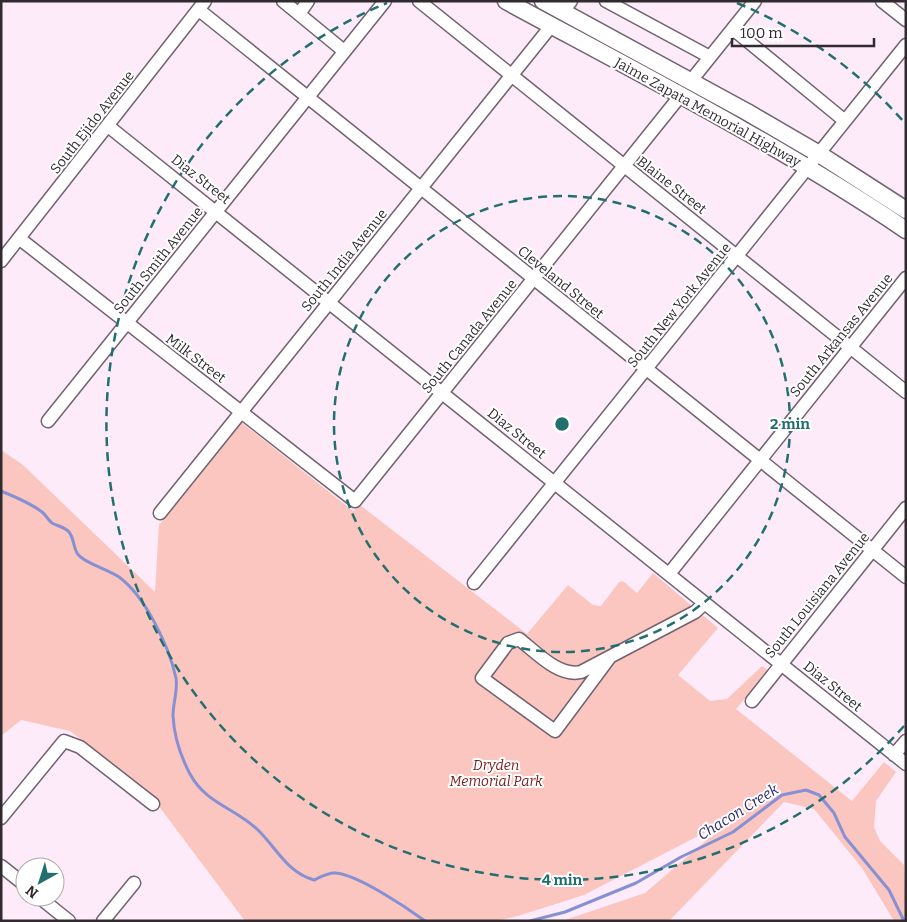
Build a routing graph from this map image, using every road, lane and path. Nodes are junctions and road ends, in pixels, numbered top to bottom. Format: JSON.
{"nodes":[{"id":1,"x":283,"y":1,"type":"edge"},
{"id":2,"x":308,"y":1,"type":"edge"},
{"id":3,"x":385,"y":1,"type":"edge"},
{"id":4,"x":419,"y":1,"type":"edge"},
{"id":5,"x":506,"y":1,"type":"edge"},
{"id":6,"x":523,"y":1,"type":"edge"},
{"id":7,"x":544,"y":1,"type":"edge"},
{"id":8,"x":606,"y":1,"type":"edge"},
{"id":9,"x":755,"y":1,"type":"edge"},
{"id":10,"x":882,"y":1,"type":"edge"},
{"id":11,"x":202,"y":5,"type":"edge"},
{"id":12,"x":566,"y":6,"type":"edge"},
{"id":13,"x":299,"y":14,"type":"junction"},
{"id":14,"x":906,"y":20,"type":"edge"},
{"id":15,"x":552,"y":25,"type":"junction"},
{"id":16,"x":733,"y":29,"type":"junction"},
{"id":17,"x":906,"y":45,"type":"edge"},
{"id":18,"x":344,"y":51,"type":"junction"},
{"id":19,"x":710,"y":57,"type":"junction"},
{"id":20,"x":511,"y":74,"type":"junction"},
{"id":21,"x":686,"y":89,"type":"junction"},
{"id":22,"x":307,"y":97,"type":"junction"},
{"id":23,"x":845,"y":121,"type":"junction"},
{"id":24,"x":108,"y":126,"type":"junction"},
{"id":25,"x":819,"y":154,"type":"junction"},
{"id":26,"x":624,"y":166,"type":"junction"},
{"id":27,"x":808,"y":167,"type":"junction"},
{"id":28,"x":420,"y":188,"type":"junction"},
{"id":29,"x":906,"y":210,"type":"edge"},
{"id":30,"x":217,"y":211,"type":"junction"},
{"id":31,"x":906,"y":230,"type":"edge"},
{"id":32,"x":20,"y":238,"type":"junction"},
{"id":33,"x":737,"y":256,"type":"junction"},
{"id":34,"x":1,"y":261,"type":"edge"},
{"id":35,"x":906,"y":278,"type":"edge"},
{"id":36,"x":533,"y":279,"type":"junction"},
{"id":37,"x":330,"y":302,"type":"junction"},
{"id":38,"x":126,"y":323,"type":"junction"},
{"id":39,"x":850,"y":348,"type":"junction"},
{"id":40,"x":646,"y":369,"type":"junction"},
{"id":41,"x":443,"y":392,"type":"junction"},
{"id":42,"x":906,"y":392,"type":"edge"},
{"id":43,"x":241,"y":411,"type":"junction"},
{"id":44,"x":48,"y":421,"type":"dead end"},
{"id":45,"x":759,"y":460,"type":"junction"},
{"id":46,"x":556,"y":483,"type":"junction"},
{"id":47,"x":355,"y":501,"type":"joint"},
{"id":48,"x":906,"y":508,"type":"edge"},
{"id":49,"x":160,"y":513,"type":"dead end"},
{"id":50,"x":872,"y":551,"type":"junction"},
{"id":51,"x":668,"y":574,"type":"junction"},
{"id":52,"x":906,"y":578,"type":"edge"},
{"id":53,"x":474,"y":584,"type":"dead end"},
{"id":54,"x":704,"y":603,"type":"junction"},
{"id":55,"x":610,"y":656,"type":"junction"},
{"id":56,"x":781,"y":664,"type":"junction"},
{"id":57,"x":752,"y":701,"type":"dead end"},
{"id":58,"x":906,"y":741,"type":"edge"},
{"id":59,"x":894,"y":755,"type":"junction"},
{"id":60,"x":906,"y":764,"type":"edge"},
{"id":61,"x":153,"y":804,"type":"dead end"},
{"id":62,"x":1,"y":818,"type":"edge"},
{"id":63,"x":1,"y":866,"type":"edge"},
{"id":64,"x":15,"y":877,"type":"edge"},
{"id":65,"x":134,"y":883,"type":"dead end"},
{"id":66,"x":52,"y":907,"type":"edge"},
{"id":67,"x":69,"y":921,"type":"edge"},
{"id":68,"x":103,"y":921,"type":"edge"}],
"edges":[{"from":1,"to":13,"type":"street"},
{"from":2,"to":13,"type":"street"},
{"from":3,"to":18,"type":"street","name":"South Smith Avenue"},
{"from":4,"to":20,"type":"street","name":"Blaine Street"},
{"from":5,"to":15,"type":"main road","name":"Jaime Zapata Memorial Highway"},
{"from":6,"to":12,"type":"main road"},
{"from":7,"to":12,"type":"main road","name":"Jaime Zapata Memorial Highway"},
{"from":8,"to":19,"type":"street"},
{"from":9,"to":16,"type":"street","name":"South Canada Avenue"},
{"from":10,"to":14,"type":"street"},
{"from":11,"to":22,"type":"street","name":"Cleveland Street"},
{"from":11,"to":24,"type":"street","name":"South Ejido Avenue"},
{"from":12,"to":21,"type":"main road","name":"Jaime Zapata Memorial Highway"},
{"from":13,"to":18,"type":"street"},
{"from":15,"to":20,"type":"street","name":"South India Avenue"},
{"from":15,"to":21,"type":"main road","name":"Jaime Zapata Memorial Highway"},
{"from":16,"to":19,"type":"street","name":"South Canada Avenue"},
{"from":16,"to":23,"type":"street"},
{"from":17,"to":23,"type":"street","name":"South New York Avenue"},
{"from":18,"to":22,"type":"street","name":"South Smith Avenue"},
{"from":19,"to":21,"type":"street","name":"South Canada Avenue"},
{"from":20,"to":26,"type":"street","name":"Blaine Street"},
{"from":20,"to":28,"type":"street","name":"South India Avenue"},
{"from":21,"to":25,"type":"main road","name":"Jaime Zapata Memorial Highway"},
{"from":21,"to":26,"type":"street","name":"South Canada Avenue"},
{"from":21,"to":27,"type":"main road","name":"Jaime Zapata Memorial Highway"},
{"from":22,"to":28,"type":"street","name":"Cleveland Street"},
{"from":22,"to":30,"type":"street","name":"South Smith Avenue"},
{"from":23,"to":25,"type":"street","name":"South New York Avenue"},
{"from":24,"to":30,"type":"street","name":"Diaz Street"},
{"from":24,"to":32,"type":"street","name":"South Ejido Avenue"},
{"from":25,"to":27,"type":"street","name":"South New York Avenue"},
{"from":25,"to":29,"type":"main road","name":"Jaime Zapata Memorial Highway"},
{"from":26,"to":33,"type":"street","name":"Blaine Street"},
{"from":26,"to":36,"type":"street","name":"South Canada Avenue"},
{"from":27,"to":31,"type":"main road","name":"Jaime Zapata Memorial Highway"},
{"from":27,"to":33,"type":"street","name":"South New York Avenue"},
{"from":28,"to":36,"type":"street","name":"Cleveland Street"},
{"from":28,"to":37,"type":"street","name":"South India Avenue"},
{"from":30,"to":37,"type":"street","name":"Diaz Street"},
{"from":30,"to":38,"type":"street","name":"South Smith Avenue"},
{"from":32,"to":34,"type":"street","name":"South Ejido Avenue"},
{"from":32,"to":38,"type":"street","name":"Milk Street"},
{"from":33,"to":39,"type":"street","name":"Blaine Street"},
{"from":33,"to":40,"type":"street","name":"South New York Avenue"},
{"from":35,"to":39,"type":"street","name":"South Arkansas Avenue"},
{"from":36,"to":40,"type":"street","name":"Cleveland Street"},
{"from":36,"to":41,"type":"street","name":"South Canada Avenue"},
{"from":37,"to":41,"type":"street","name":"Diaz Street"},
{"from":37,"to":43,"type":"street","name":"South India Avenue"},
{"from":38,"to":43,"type":"street","name":"Milk Street"},
{"from":38,"to":44,"type":"street","name":"South Smith Avenue"},
{"from":39,"to":42,"type":"street","name":"Blaine Street"},
{"from":39,"to":45,"type":"street","name":"South Arkansas Avenue"},
{"from":40,"to":45,"type":"street","name":"Cleveland Street"},
{"from":40,"to":46,"type":"street","name":"South New York Avenue"},
{"from":41,"to":46,"type":"street","name":"Diaz Street"},
{"from":41,"to":47,"type":"street","name":"South Canada Avenue"},
{"from":43,"to":47,"type":"street","name":"Milk Street"},
{"from":43,"to":49,"type":"street","name":"South India Avenue"},
{"from":45,"to":50,"type":"street","name":"Cleveland Street"},
{"from":45,"to":51,"type":"street","name":"South Arkansas Avenue"},
{"from":46,"to":51,"type":"street","name":"Diaz Street"},
{"from":46,"to":53,"type":"street","name":"South New York Avenue"},
{"from":48,"to":50,"type":"street","name":"South Louisiana Avenue"},
{"from":50,"to":52,"type":"street","name":"Cleveland Street"},
{"from":50,"to":56,"type":"street","name":"South Louisiana Avenue"},
{"from":51,"to":54,"type":"street","name":"Diaz Street"},
{"from":54,"to":55,"type":"street"},
{"from":54,"to":56,"type":"street","name":"Diaz Street"},
{"from":55,"to":55,"type":"street"},
{"from":56,"to":57,"type":"street","name":"South Louisiana Avenue"},
{"from":56,"to":59,"type":"street","name":"Diaz Street"},
{"from":58,"to":59,"type":"street"},
{"from":59,"to":60,"type":"street","name":"Diaz Street"},
{"from":61,"to":62,"type":"street"},
{"from":63,"to":64,"type":"street"},
{"from":65,"to":68,"type":"street"},
{"from":66,"to":67,"type":"street"}]}
